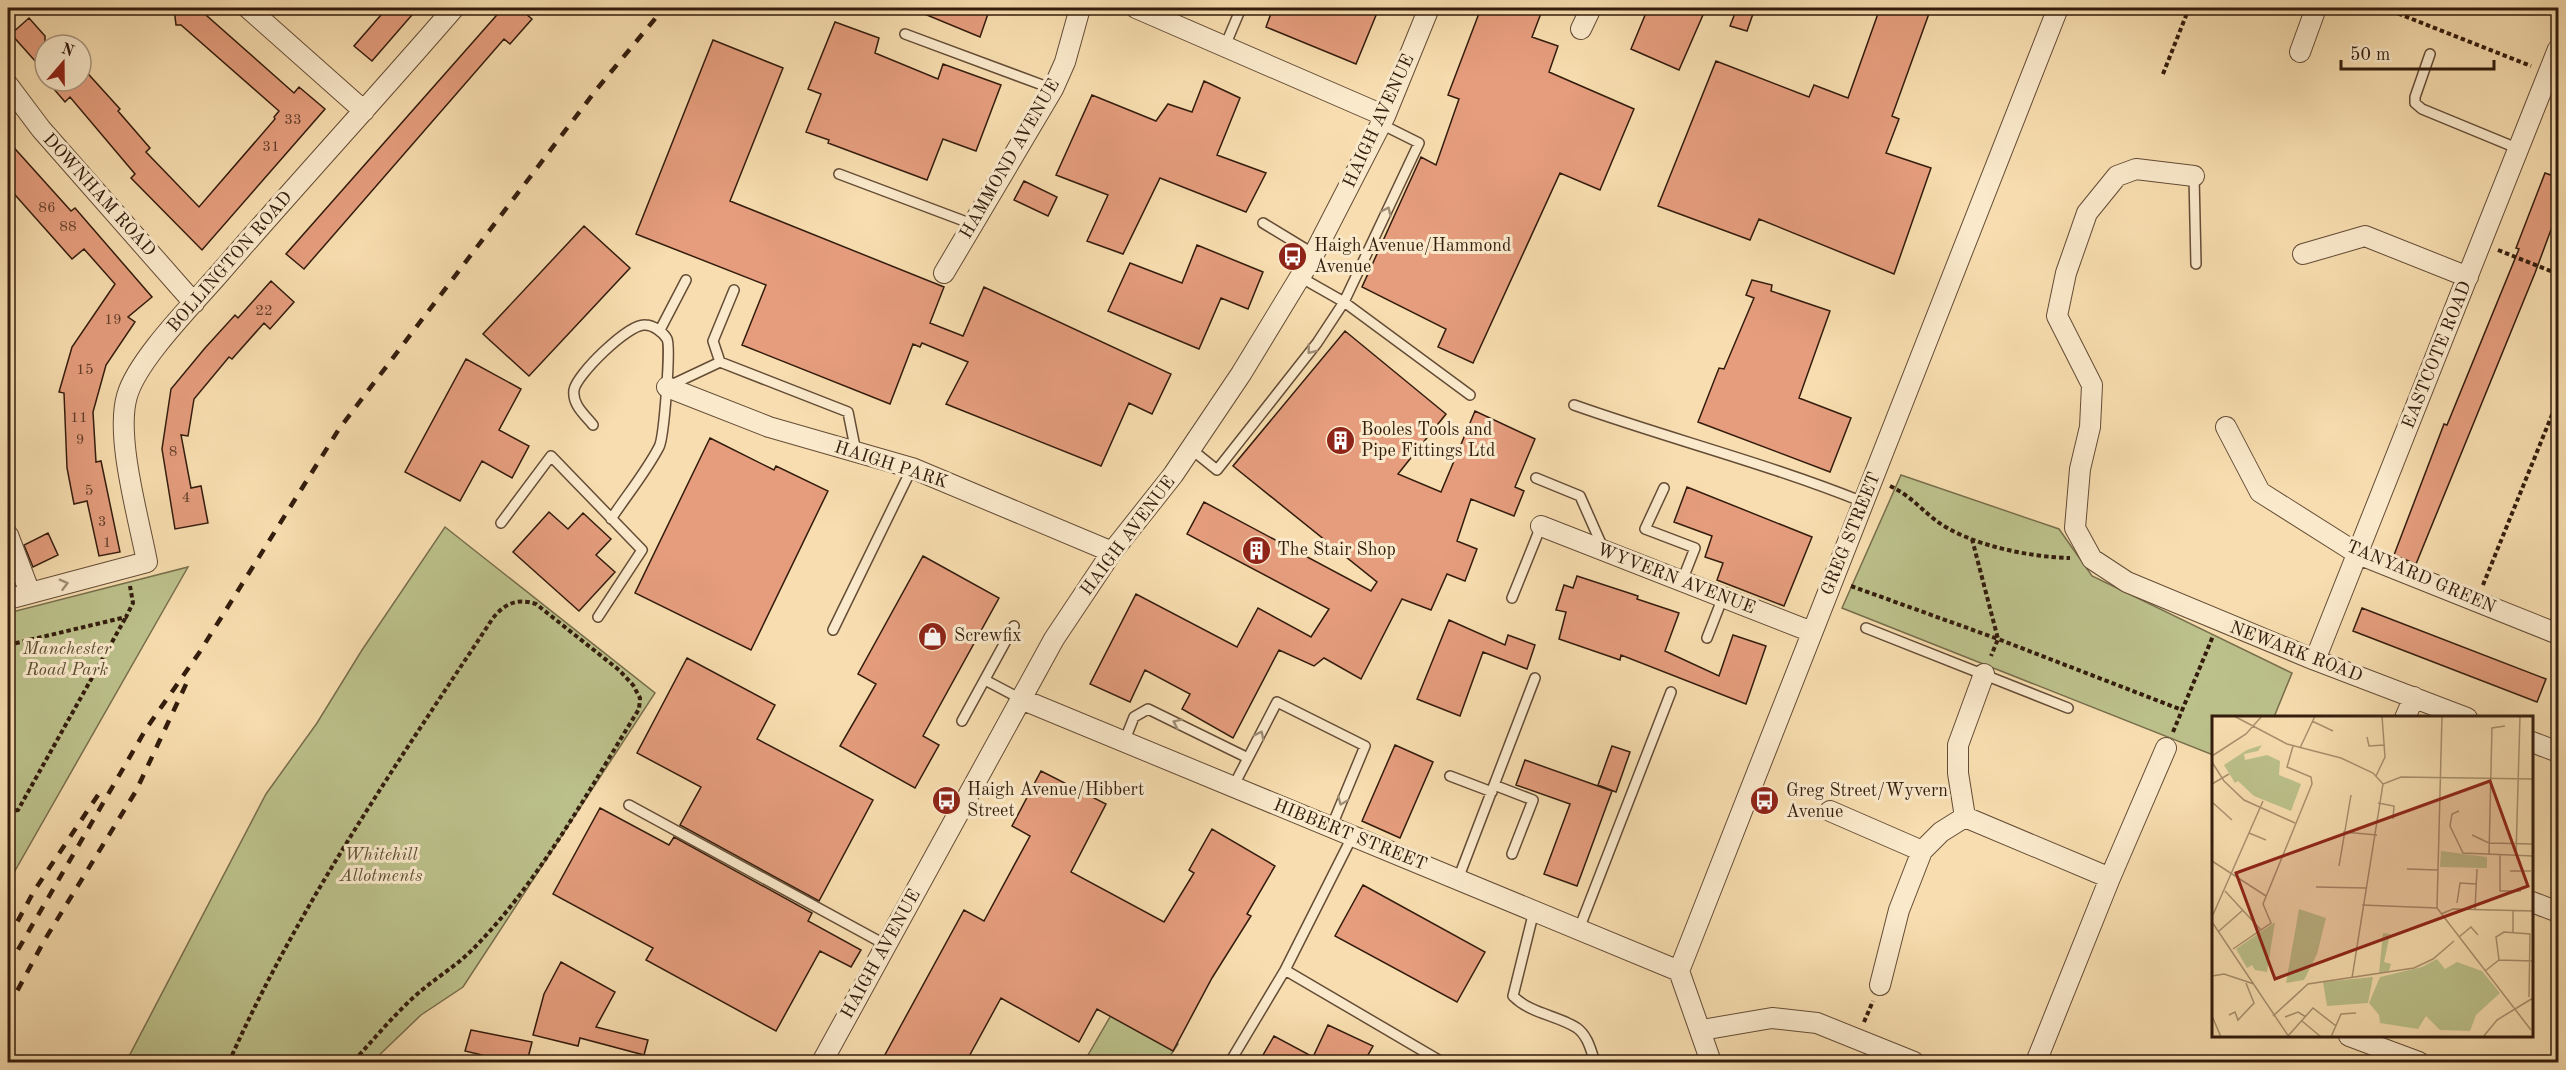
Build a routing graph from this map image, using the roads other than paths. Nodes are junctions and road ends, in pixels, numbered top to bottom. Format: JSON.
{"nodes":[{"id":1,"x":248,"y":8,"type":"edge"},
{"id":2,"x":454,"y":8,"type":"edge"},
{"id":3,"x":1080,"y":8,"type":"edge"},
{"id":4,"x":1136,"y":8,"type":"edge"},
{"id":5,"x":1241,"y":8,"type":"edge"},
{"id":6,"x":1429,"y":8,"type":"edge"},
{"id":7,"x":1591,"y":8,"type":"edge"},
{"id":8,"x":2058,"y":8,"type":"edge"},
{"id":9,"x":2316,"y":8,"type":"edge"},
{"id":10,"x":1581,"y":29,"type":"dead end"},
{"id":11,"x":905,"y":34,"type":"dead end"},
{"id":12,"x":1225,"y":46,"type":"junction"},
{"id":13,"x":2559,"y":49,"type":"edge"},
{"id":14,"x":2300,"y":52,"type":"dead end"},
{"id":15,"x":2430,"y":54,"type":"dead end"},
{"id":16,"x":8,"y":85,"type":"edge"},
{"id":17,"x":1053,"y":89,"type":"junction"},
{"id":18,"x":364,"y":111,"type":"junction"},
{"id":19,"x":1383,"y":120,"type":"junction"},
{"id":20,"x":2519,"y":149,"type":"junction"},
{"id":21,"x":839,"y":174,"type":"dead end"},
{"id":22,"x":2194,"y":176,"type":"joint"},
{"id":23,"x":972,"y":224,"type":"junction"},
{"id":24,"x":1263,"y":224,"type":"dead end"},
{"id":25,"x":1314,"y":254,"type":"junction"},
{"id":26,"x":2303,"y":254,"type":"dead end"},
{"id":27,"x":2196,"y":264,"type":"dead end"},
{"id":28,"x":944,"y":273,"type":"dead end"},
{"id":29,"x":1300,"y":277,"type":"junction"},
{"id":30,"x":2468,"y":277,"type":"junction"},
{"id":31,"x":686,"y":280,"type":"dead end"},
{"id":32,"x":734,"y":290,"type":"dead end"},
{"id":33,"x":1344,"y":302,"type":"junction"},
{"id":34,"x":194,"y":303,"type":"junction"},
{"id":35,"x":660,"y":330,"type":"junction"},
{"id":36,"x":720,"y":362,"type":"junction"},
{"id":37,"x":667,"y":387,"type":"junction"},
{"id":38,"x":1470,"y":395,"type":"dead end"},
{"id":39,"x":1574,"y":405,"type":"dead end"},
{"id":40,"x":593,"y":424,"type":"dead end"},
{"id":41,"x":2226,"y":427,"type":"dead end"},
{"id":42,"x":1191,"y":449,"type":"junction"},
{"id":43,"x":855,"y":452,"type":"junction"},
{"id":44,"x":912,"y":468,"type":"junction"},
{"id":45,"x":1536,"y":478,"type":"dead end"},
{"id":46,"x":1664,"y":488,"type":"dead end"},
{"id":47,"x":1863,"y":502,"type":"junction"},
{"id":48,"x":611,"y":519,"type":"junction"},
{"id":49,"x":501,"y":523,"type":"dead end"},
{"id":50,"x":1541,"y":526,"type":"joint"},
{"id":51,"x":8,"y":535,"type":"edge"},
{"id":52,"x":1604,"y":550,"type":"junction"},
{"id":53,"x":1112,"y":552,"type":"junction"},
{"id":54,"x":2358,"y":554,"type":"junction"},
{"id":55,"x":1682,"y":581,"type":"junction"},
{"id":56,"x":30,"y":593,"type":"junction"},
{"id":57,"x":1723,"y":597,"type":"junction"},
{"id":58,"x":1512,"y":598,"type":"dead end"},
{"id":59,"x":8,"y":599,"type":"edge"},
{"id":60,"x":598,"y":617,"type":"dead end"},
{"id":61,"x":1014,"y":626,"type":"dead end"},
{"id":62,"x":1866,"y":628,"type":"dead end"},
{"id":63,"x":832,"y":630,"type":"dead end"},
{"id":64,"x":1812,"y":632,"type":"junction"},
{"id":65,"x":2559,"y":634,"type":"edge"},
{"id":66,"x":1707,"y":638,"type":"dead end"},
{"id":67,"x":2315,"y":660,"type":"junction"},
{"id":68,"x":1984,"y":674,"type":"junction"},
{"id":69,"x":1535,"y":678,"type":"dead end"},
{"id":70,"x":985,"y":680,"type":"junction"},
{"id":71,"x":1671,"y":692,"type":"dead end"},
{"id":72,"x":2414,"y":697,"type":"junction"},
{"id":73,"x":1021,"y":699,"type":"junction"},
{"id":74,"x":2068,"y":708,"type":"dead end"},
{"id":75,"x":2405,"y":716,"type":"edge"},
{"id":76,"x":2464,"y":716,"type":"edge"},
{"id":77,"x":962,"y":721,"type":"dead end"},
{"id":78,"x":1124,"y":741,"type":"junction"},
{"id":79,"x":2533,"y":742,"type":"edge"},
{"id":80,"x":2166,"y":748,"type":"road end"},
{"id":81,"x":2559,"y":752,"type":"edge"},
{"id":82,"x":1248,"y":758,"type":"junction"},
{"id":83,"x":1450,"y":776,"type":"dead end"},
{"id":84,"x":1233,"y":786,"type":"junction"},
{"id":85,"x":1493,"y":789,"type":"junction"},
{"id":86,"x":629,"y":805,"type":"dead end"},
{"id":87,"x":1830,"y":811,"type":"dead end"},
{"id":88,"x":1965,"y":817,"type":"junction"},
{"id":89,"x":1331,"y":829,"type":"junction"},
{"id":90,"x":1352,"y":837,"type":"junction"},
{"id":91,"x":1922,"y":851,"type":"junction"},
{"id":92,"x":1512,"y":854,"type":"dead end"},
{"id":93,"x":2110,"y":878,"type":"junction"},
{"id":94,"x":1458,"y":879,"type":"junction"},
{"id":95,"x":2533,"y":902,"type":"edge"},
{"id":96,"x":1534,"y":910,"type":"junction"},
{"id":97,"x":2559,"y":912,"type":"edge"},
{"id":98,"x":1579,"y":929,"type":"junction"},
{"id":99,"x":886,"y":945,"type":"junction"},
{"id":100,"x":1285,"y":970,"type":"junction"},
{"id":101,"x":1679,"y":971,"type":"junction"},
{"id":102,"x":1880,"y":985,"type":"road end"},
{"id":103,"x":1702,"y":1030,"type":"junction"},
{"id":104,"x":2354,"y":1037,"type":"edge"},
{"id":105,"x":822,"y":1062,"type":"edge"},
{"id":106,"x":1230,"y":1062,"type":"edge"},
{"id":107,"x":1442,"y":1062,"type":"edge"},
{"id":108,"x":1595,"y":1062,"type":"edge"},
{"id":109,"x":1712,"y":1062,"type":"edge"},
{"id":110,"x":1914,"y":1062,"type":"edge"},
{"id":111,"x":2036,"y":1062,"type":"edge"},
{"id":112,"x":2419,"y":1062,"type":"edge"}],
"edges":[{"from":1,"to":18,"type":"street"},
{"from":2,"to":18,"type":"street","name":"BOLLINGTON ROAD"},
{"from":3,"to":17,"type":"street","name":"HAMMOND AVENUE"},
{"from":4,"to":12,"type":"street"},
{"from":5,"to":12,"type":"lane"},
{"from":6,"to":19,"type":"street","name":"HAIGH AVENUE"},
{"from":7,"to":10,"type":"street"},
{"from":8,"to":47,"type":"street","name":"GREG STREET"},
{"from":9,"to":14,"type":"street"},
{"from":11,"to":17,"type":"lane"},
{"from":12,"to":19,"type":"street"},
{"from":13,"to":20,"type":"street","name":"EASTCOTE ROAD"},
{"from":15,"to":20,"type":"lane"},
{"from":16,"to":34,"type":"street","name":"DOWNHAM ROAD"},
{"from":17,"to":23,"type":"street","name":"HAMMOND AVENUE"},
{"from":18,"to":34,"type":"street","name":"BOLLINGTON ROAD"},
{"from":19,"to":25,"type":"street","name":"HAIGH AVENUE"},
{"from":33,"to":19,"type":"lane","one_way":true},
{"from":20,"to":30,"type":"street","name":"EASTCOTE ROAD"},
{"from":21,"to":23,"type":"lane"},
{"from":22,"to":27,"type":"lane"},
{"from":22,"to":67,"type":"street","name":"NEWARK ROAD"},
{"from":23,"to":28,"type":"street","name":"HAMMOND AVENUE"},
{"from":24,"to":25,"type":"lane"},
{"from":25,"to":29,"type":"street","name":"HAIGH AVENUE"},
{"from":26,"to":30,"type":"street"},
{"from":29,"to":33,"type":"lane"},
{"from":29,"to":42,"type":"street","name":"HAIGH AVENUE"},
{"from":30,"to":54,"type":"street","name":"EASTCOTE ROAD"},
{"from":31,"to":35,"type":"lane"},
{"from":32,"to":36,"type":"lane"},
{"from":33,"to":38,"type":"lane"},
{"from":33,"to":42,"type":"lane","one_way":true},
{"from":56,"to":34,"type":"street","name":"BOLLINGTON ROAD","one_way":true},
{"from":35,"to":37,"type":"lane"},
{"from":35,"to":40,"type":"lane"},
{"from":36,"to":37,"type":"lane"},
{"from":36,"to":43,"type":"lane"},
{"from":37,"to":43,"type":"street","name":"HAIGH PARK"},
{"from":37,"to":48,"type":"lane"},
{"from":39,"to":47,"type":"lane"},
{"from":41,"to":54,"type":"street","name":"TANYARD GREEN"},
{"from":42,"to":53,"type":"street","name":"HAIGH AVENUE"},
{"from":43,"to":44,"type":"street","name":"HAIGH PARK"},
{"from":44,"to":53,"type":"street","name":"HAIGH PARK"},
{"from":44,"to":63,"type":"lane"},
{"from":45,"to":52,"type":"lane"},
{"from":46,"to":55,"type":"lane"},
{"from":47,"to":64,"type":"street","name":"GREG STREET"},
{"from":48,"to":49,"type":"lane"},
{"from":48,"to":60,"type":"lane"},
{"from":50,"to":52,"type":"street","name":"WYVERN AVENUE"},
{"from":50,"to":58,"type":"lane"},
{"from":51,"to":56,"type":"street"},
{"from":52,"to":55,"type":"street","name":"WYVERN AVENUE"},
{"from":53,"to":73,"type":"street","name":"HAIGH AVENUE"},
{"from":54,"to":65,"type":"street","name":"TANYARD GREEN"},
{"from":54,"to":67,"type":"street","name":"EASTCOTE ROAD"},
{"from":55,"to":57,"type":"street","name":"WYVERN AVENUE"},
{"from":56,"to":59,"type":"street"},
{"from":57,"to":64,"type":"street","name":"WYVERN AVENUE"},
{"from":57,"to":66,"type":"lane"},
{"from":61,"to":70,"type":"lane"},
{"from":62,"to":68,"type":"lane"},
{"from":64,"to":101,"type":"street","name":"GREG STREET"},
{"from":67,"to":72,"type":"street","name":"NEWARK ROAD"},
{"from":68,"to":74,"type":"lane"},
{"from":68,"to":88,"type":"street"},
{"from":69,"to":85,"type":"lane"},
{"from":70,"to":73,"type":"lane"},
{"from":70,"to":77,"type":"lane"},
{"from":71,"to":98,"type":"lane"},
{"from":72,"to":75,"type":"street"},
{"from":72,"to":76,"type":"street","name":"NEWARK ROAD"},
{"from":73,"to":78,"type":"street","name":"HIBBERT STREET"},
{"from":73,"to":99,"type":"street","name":"HAIGH AVENUE"},
{"from":82,"to":78,"type":"lane","one_way":true},
{"from":78,"to":84,"type":"street","name":"HIBBERT STREET"},
{"from":79,"to":81,"type":"street"},
{"from":80,"to":93,"type":"street"},
{"from":82,"to":84,"type":"lane"},
{"from":82,"to":89,"type":"lane","one_way":true},
{"from":83,"to":85,"type":"lane"},
{"from":84,"to":89,"type":"street","name":"HIBBERT STREET"},
{"from":85,"to":92,"type":"lane"},
{"from":85,"to":94,"type":"lane"},
{"from":86,"to":99,"type":"lane"},
{"from":87,"to":91,"type":"street"},
{"from":88,"to":91,"type":"street"},
{"from":88,"to":93,"type":"street"},
{"from":89,"to":90,"type":"street","name":"HIBBERT STREET"},
{"from":90,"to":94,"type":"street","name":"HIBBERT STREET"},
{"from":90,"to":100,"type":"lane"},
{"from":91,"to":102,"type":"street"},
{"from":93,"to":111,"type":"street"},
{"from":94,"to":96,"type":"street","name":"HIBBERT STREET"},
{"from":95,"to":97,"type":"street"},
{"from":96,"to":98,"type":"street","name":"HIBBERT STREET"},
{"from":96,"to":108,"type":"lane"},
{"from":98,"to":101,"type":"street","name":"HIBBERT STREET"},
{"from":99,"to":105,"type":"street","name":"HAIGH AVENUE"},
{"from":100,"to":106,"type":"lane"},
{"from":100,"to":107,"type":"lane"},
{"from":101,"to":103,"type":"street"},
{"from":103,"to":109,"type":"street"},
{"from":103,"to":110,"type":"street"},
{"from":104,"to":112,"type":"street"}]}
